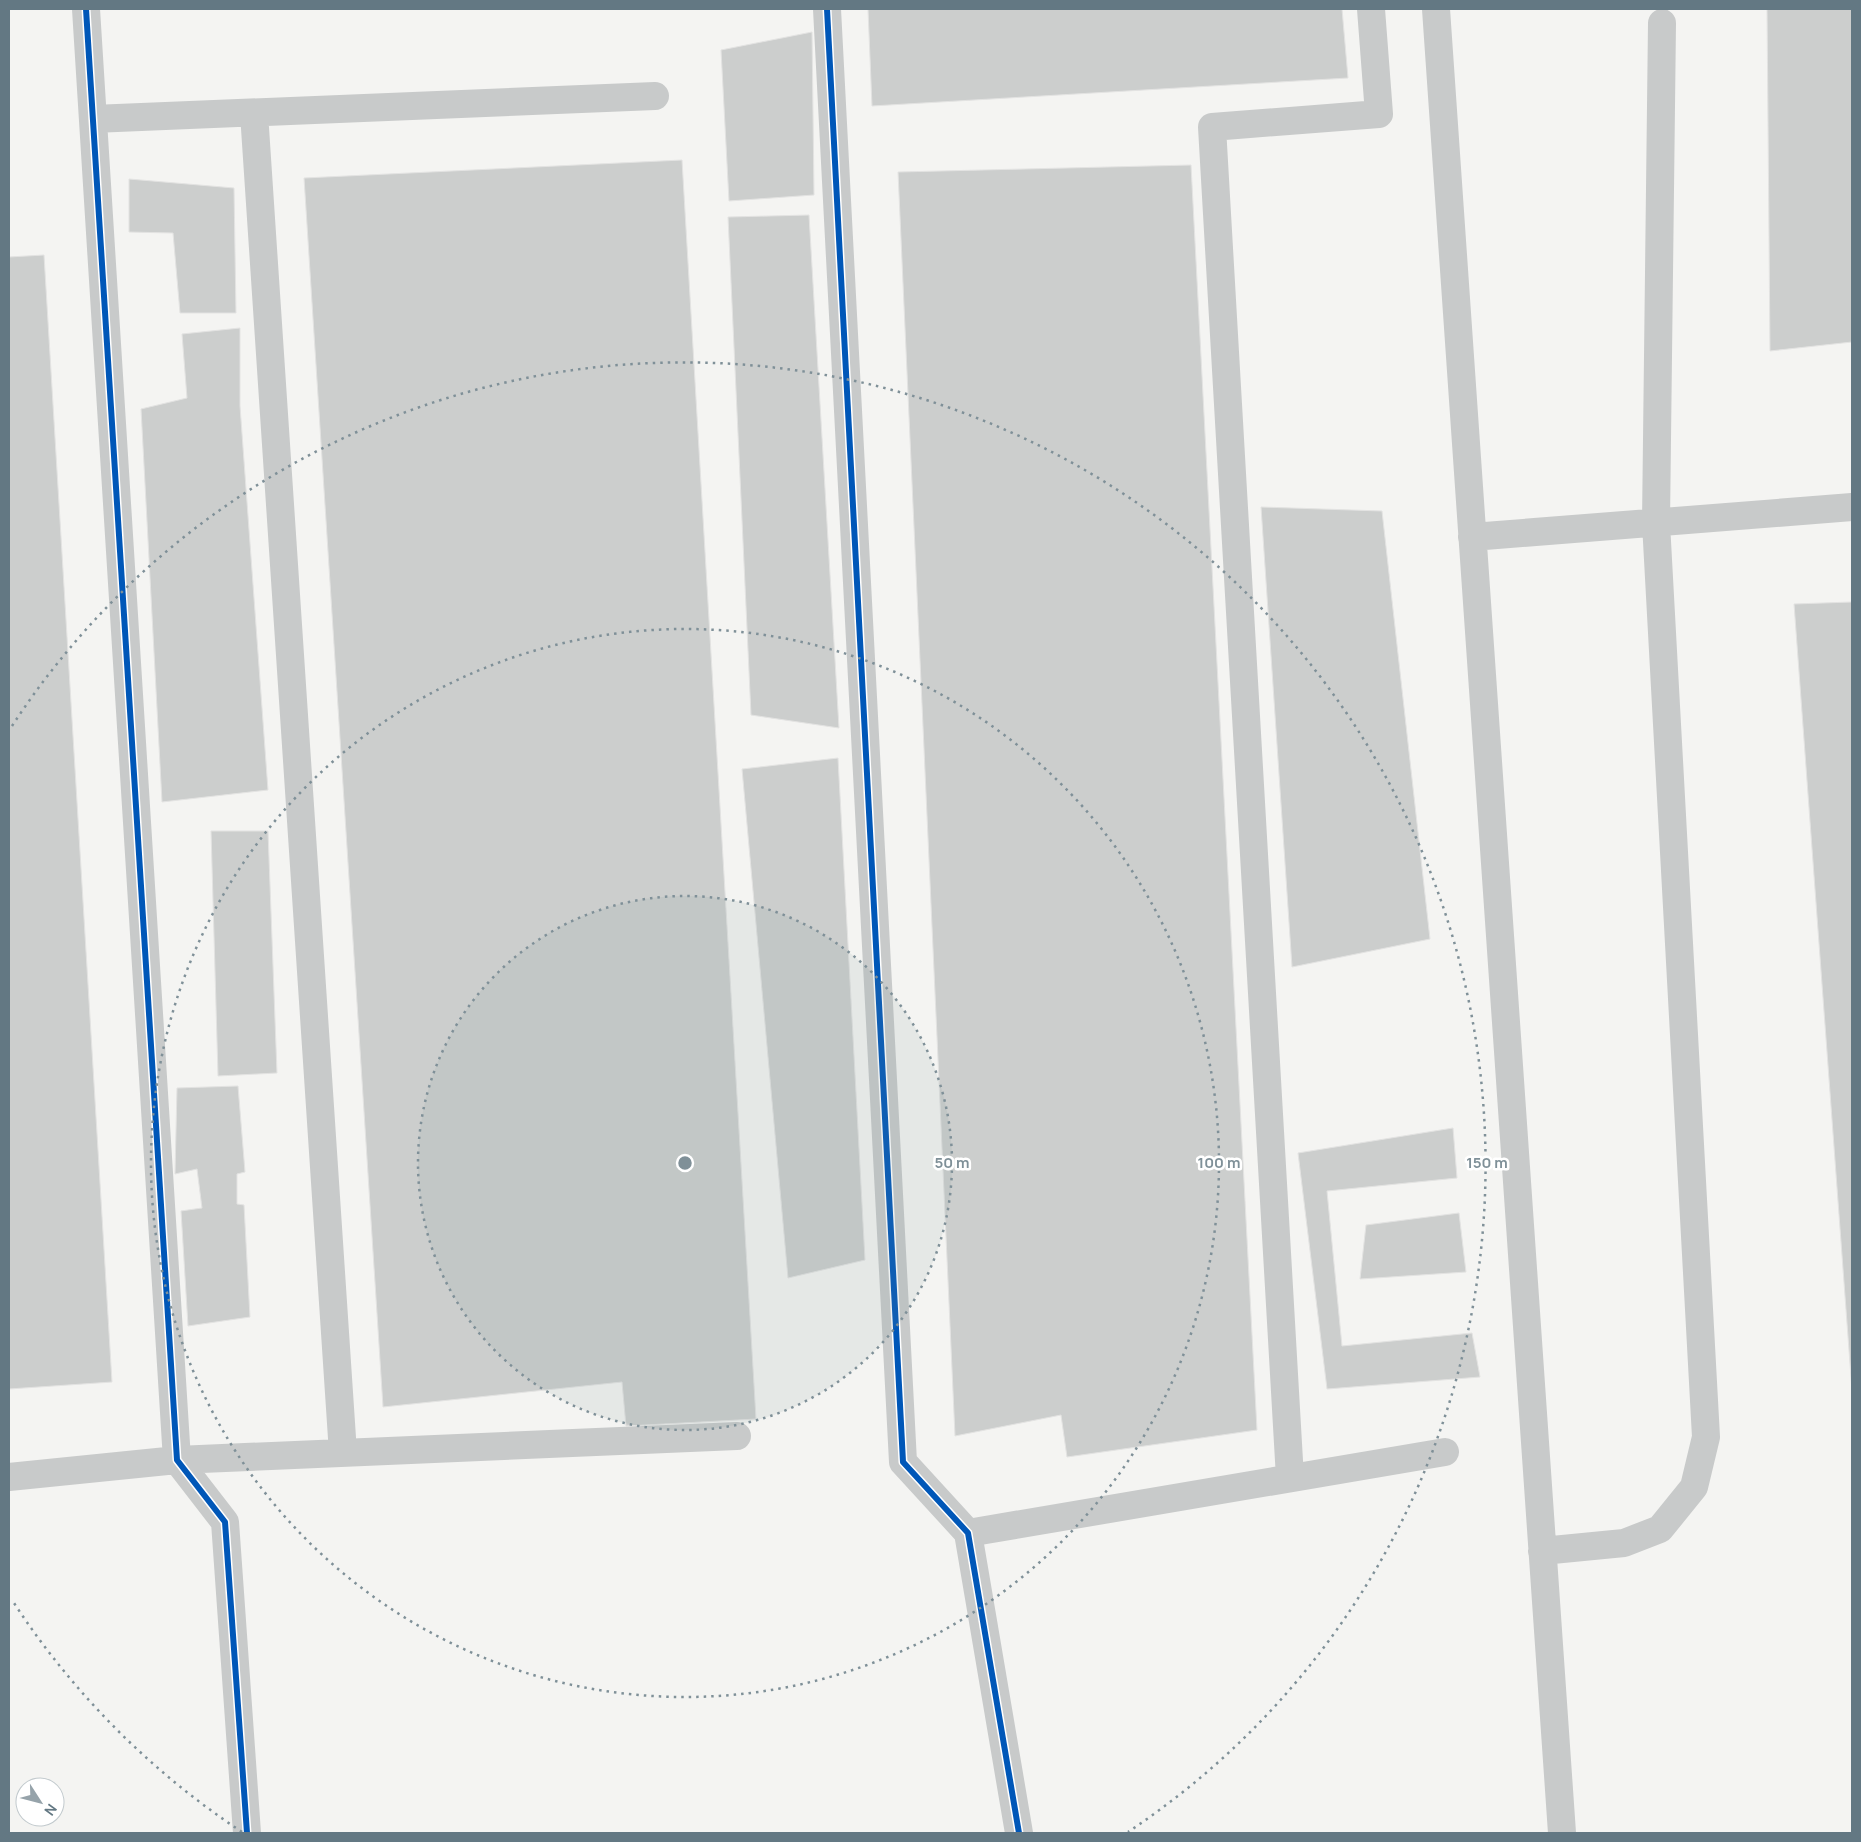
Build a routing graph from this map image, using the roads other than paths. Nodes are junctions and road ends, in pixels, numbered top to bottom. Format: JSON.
{"nodes":[{"id":1,"x":86,"y":9,"type":"edge"},
{"id":2,"x":827,"y":9,"type":"edge"},
{"id":3,"x":1371,"y":9,"type":"edge"},
{"id":4,"x":1436,"y":9,"type":"edge"},
{"id":5,"x":1662,"y":23,"type":"dead end"},
{"id":6,"x":655,"y":96,"type":"dead end"},
{"id":7,"x":254,"y":113,"type":"junction"},
{"id":8,"x":93,"y":119,"type":"junction"},
{"id":9,"x":1852,"y":507,"type":"edge"},
{"id":10,"x":1656,"y":523,"type":"junction"},
{"id":11,"x":1472,"y":537,"type":"junction"},
{"id":12,"x":737,"y":1436,"type":"dead end"},
{"id":13,"x":1445,"y":1452,"type":"dead end"},
{"id":14,"x":344,"y":1453,"type":"junction"},
{"id":15,"x":177,"y":1460,"type":"junction"},
{"id":16,"x":9,"y":1477,"type":"edge"},
{"id":17,"x":1290,"y":1478,"type":"junction"},
{"id":18,"x":968,"y":1533,"type":"junction"},
{"id":19,"x":1542,"y":1551,"type":"junction"},
{"id":20,"x":247,"y":1833,"type":"edge"},
{"id":21,"x":1019,"y":1833,"type":"edge"},
{"id":22,"x":1562,"y":1833,"type":"edge"}],
"edges":[{"from":1,"to":8,"type":"street"},
{"from":2,"to":18,"type":"street"},
{"from":3,"to":17,"type":"street"},
{"from":4,"to":11,"type":"street"},
{"from":5,"to":10,"type":"street"},
{"from":6,"to":7,"type":"street"},
{"from":7,"to":8,"type":"street"},
{"from":7,"to":14,"type":"street"},
{"from":8,"to":15,"type":"street"},
{"from":9,"to":10,"type":"street"},
{"from":10,"to":11,"type":"street"},
{"from":10,"to":19,"type":"street"},
{"from":11,"to":19,"type":"street"},
{"from":12,"to":14,"type":"street"},
{"from":13,"to":17,"type":"street"},
{"from":14,"to":15,"type":"street"},
{"from":15,"to":16,"type":"street"},
{"from":15,"to":20,"type":"street"},
{"from":17,"to":18,"type":"street"},
{"from":18,"to":21,"type":"street"},
{"from":19,"to":22,"type":"street"}]}
